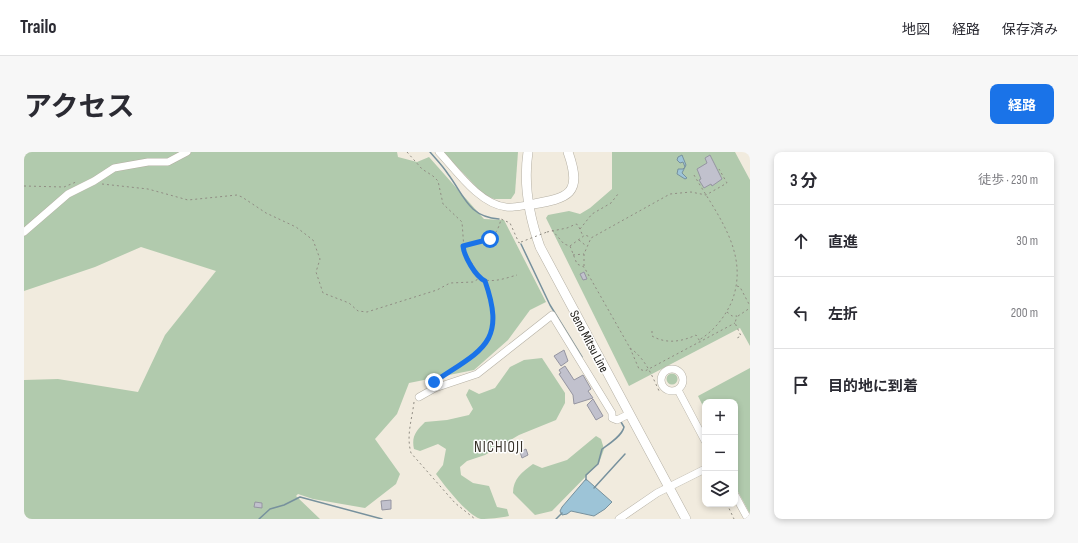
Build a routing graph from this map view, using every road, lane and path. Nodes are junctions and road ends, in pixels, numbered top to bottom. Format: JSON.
{"nodes":[{"id":1,"x":187,"y":152,"type":"edge"},
{"id":2,"x":407,"y":152,"type":"edge"},
{"id":3,"x":439,"y":152,"type":"edge"},
{"id":4,"x":528,"y":152,"type":"edge"},
{"id":5,"x":568,"y":152,"type":"edge"},
{"id":6,"x":719,"y":169,"type":"dead end"},
{"id":7,"x":694,"y":175,"type":"dead end"},
{"id":8,"x":94,"y":181,"type":"junction"},
{"id":9,"x":76,"y":182,"type":"dead end"},
{"id":10,"x":24,"y":186,"type":"edge"},
{"id":11,"x":618,"y":194,"type":"dead end"},
{"id":12,"x":706,"y":195,"type":"junction"},
{"id":13,"x":528,"y":205,"type":"junction"},
{"id":14,"x":580,"y":229,"type":"junction"},
{"id":15,"x":552,"y":230,"type":"junction"},
{"id":16,"x":24,"y":232,"type":"edge"},
{"id":17,"x":583,"y":236,"type":"junction"},
{"id":18,"x":591,"y":238,"type":"junction"},
{"id":19,"x":578,"y":239,"type":"junction"},
{"id":20,"x":463,"y":246,"type":"junction"},
{"id":21,"x":570,"y":246,"type":"junction"},
{"id":22,"x":586,"y":246,"type":"junction"},
{"id":23,"x":584,"y":254,"type":"junction"},
{"id":24,"x":573,"y":256,"type":"junction"},
{"id":25,"x":584,"y":267,"type":"junction"},
{"id":26,"x":517,"y":275,"type":"dead end"},
{"id":27,"x":480,"y":278,"type":"junction"},
{"id":28,"x":485,"y":281,"type":"junction"},
{"id":29,"x":737,"y":286,"type":"junction"},
{"id":30,"x":750,"y":307,"type":"edge"},
{"id":31,"x":727,"y":312,"type":"junction"},
{"id":32,"x":737,"y":316,"type":"junction"},
{"id":33,"x":735,"y":323,"type":"junction"},
{"id":34,"x":652,"y":331,"type":"dead end"},
{"id":35,"x":737,"y":338,"type":"dead end"},
{"id":36,"x":699,"y":340,"type":"junction"},
{"id":37,"x":700,"y":343,"type":"junction"},
{"id":38,"x":630,"y":348,"type":"junction"},
{"id":39,"x":648,"y":370,"type":"junction"},
{"id":40,"x":434,"y":382,"type":"dead end"},
{"id":41,"x":678,"y":390,"type":"dead end"},
{"id":42,"x":660,"y":393,"type":"dead end"},
{"id":43,"x":419,"y":397,"type":"joint"},
{"id":44,"x":629,"y":414,"type":"junction"},
{"id":45,"x":702,"y":435,"type":"edge"},
{"id":46,"x":702,"y":469,"type":"edge"},
{"id":47,"x":669,"y":486,"type":"junction"},
{"id":48,"x":738,"y":501,"type":"edge"},
{"id":49,"x":728,"y":507,"type":"edge"},
{"id":50,"x":475,"y":519,"type":"edge"},
{"id":51,"x":620,"y":519,"type":"edge"},
{"id":52,"x":686,"y":519,"type":"edge"},
{"id":53,"x":734,"y":519,"type":"edge"},
{"id":54,"x":748,"y":519,"type":"edge"}],
"edges":[{"from":1,"to":8,"type":"street"},
{"from":2,"to":20,"type":"path"},
{"from":3,"to":13,"type":"street"},
{"from":4,"to":13,"type":"main road","name":"Seno Mitsu Line"},
{"from":5,"to":13,"type":"main road"},
{"from":6,"to":12,"type":"path"},
{"from":7,"to":12,"type":"path"},
{"from":8,"to":16,"type":"street"},
{"from":8,"to":27,"type":"path"},
{"from":9,"to":10,"type":"path"},
{"from":11,"to":14,"type":"path"},
{"from":12,"to":18,"type":"path"},
{"from":12,"to":29,"type":"path"},
{"from":13,"to":44,"type":"main road","name":"Seno Mitsu Line"},
{"from":14,"to":15,"type":"path"},
{"from":14,"to":17,"type":"path"},
{"from":15,"to":20,"type":"path","bridge":true},
{"from":15,"to":21,"type":"path"},
{"from":17,"to":18,"type":"path"},
{"from":17,"to":19,"type":"path"},
{"from":18,"to":22,"type":"path"},
{"from":19,"to":21,"type":"path"},
{"from":19,"to":22,"type":"path"},
{"from":20,"to":27,"type":"path"},
{"from":21,"to":24,"type":"path"},
{"from":22,"to":23,"type":"path"},
{"from":23,"to":24,"type":"path"},
{"from":23,"to":25,"type":"path"},
{"from":24,"to":25,"type":"path"},
{"from":25,"to":38,"type":"path"},
{"from":26,"to":28,"type":"path"},
{"from":27,"to":28,"type":"path"},
{"from":28,"to":40,"type":"path"},
{"from":29,"to":30,"type":"path"},
{"from":29,"to":31,"type":"path"},
{"from":30,"to":32,"type":"path"},
{"from":31,"to":32,"type":"path"},
{"from":31,"to":36,"type":"path"},
{"from":32,"to":33,"type":"path"},
{"from":33,"to":35,"type":"path"},
{"from":33,"to":37,"type":"path"},
{"from":34,"to":36,"type":"path"},
{"from":36,"to":37,"type":"path"},
{"from":37,"to":39,"type":"path"},
{"from":38,"to":39,"type":"path"},
{"from":38,"to":39,"type":"path"},
{"from":39,"to":42,"type":"path"},
{"from":41,"to":45,"type":"street"},
{"from":43,"to":44,"type":"street"},
{"from":43,"to":50,"type":"path"},
{"from":44,"to":47,"type":"main road","name":"Seno Mitsu Line"},
{"from":46,"to":47,"type":"street"},
{"from":47,"to":51,"type":"street"},
{"from":47,"to":52,"type":"main road","name":"Seno Mitsu Line"},
{"from":48,"to":54,"type":"street"},
{"from":49,"to":53,"type":"path"}]}
